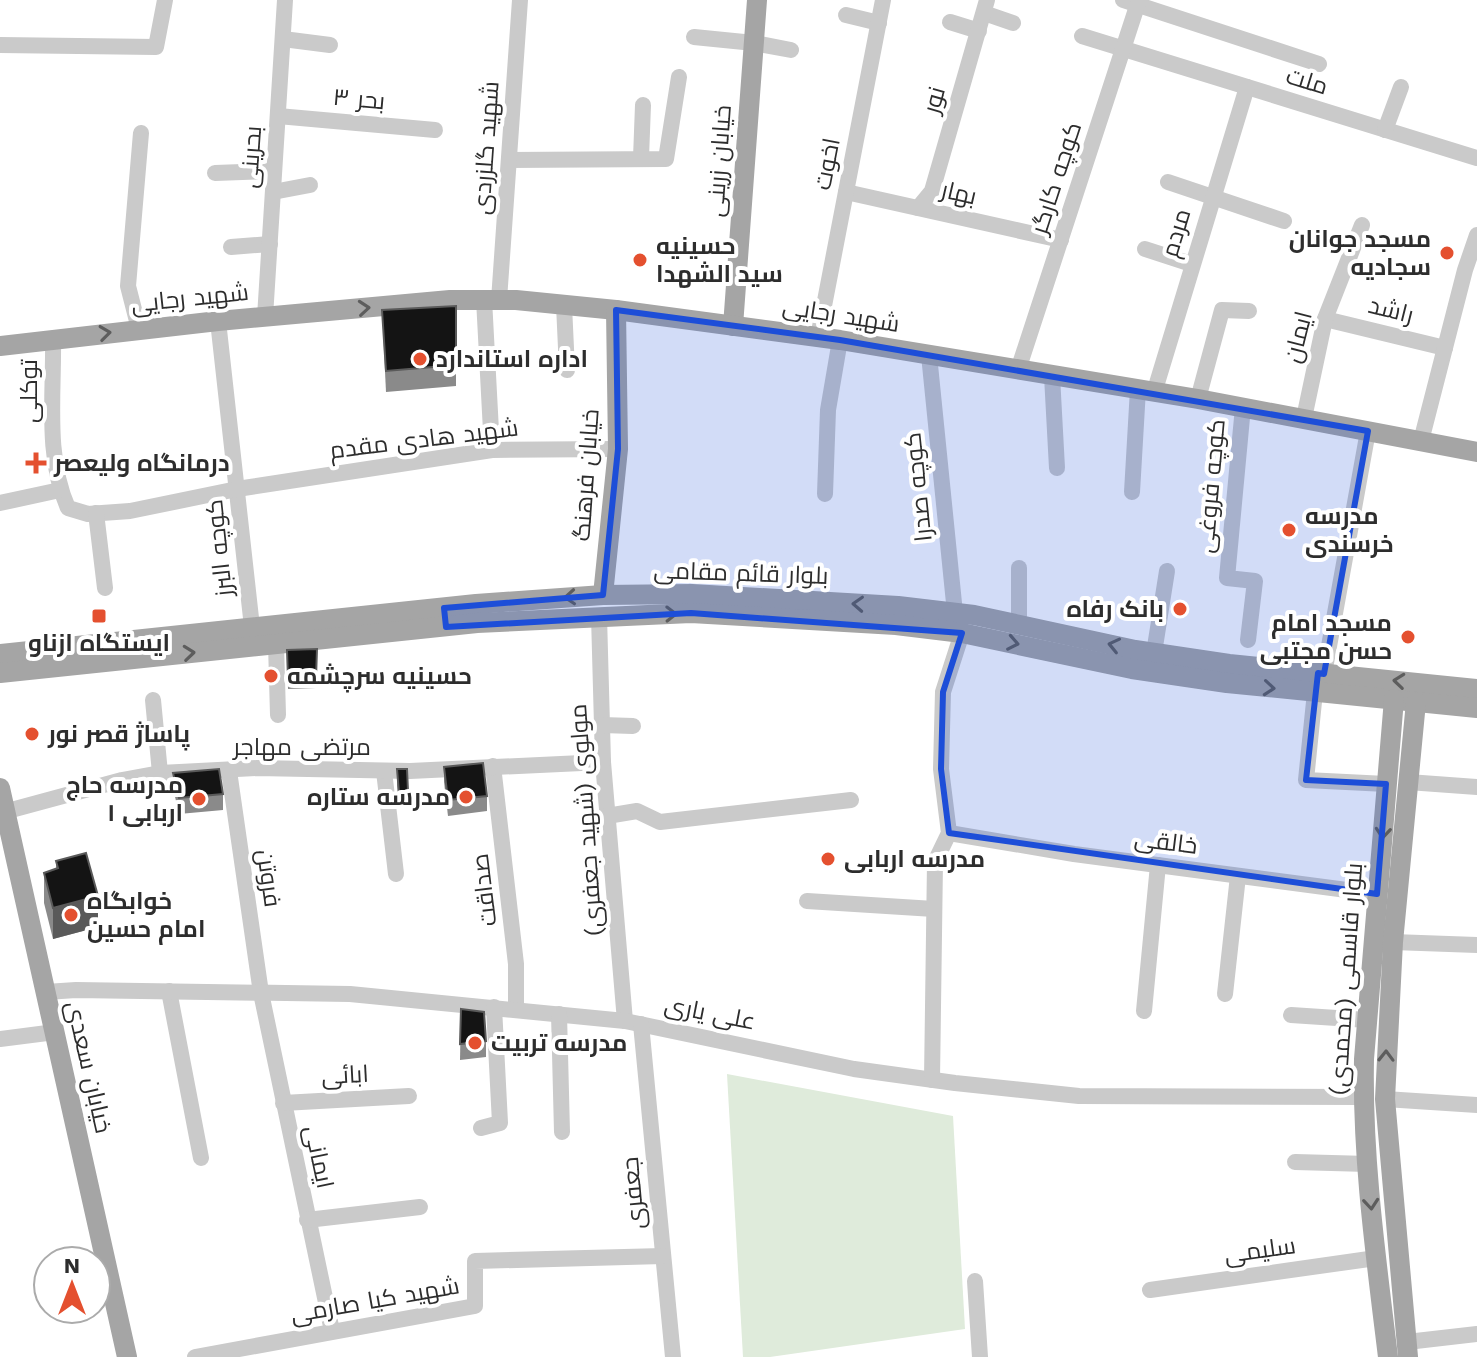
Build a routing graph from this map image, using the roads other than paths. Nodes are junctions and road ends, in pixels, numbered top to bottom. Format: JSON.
{"nodes":[{"id":1,"x":165,"y":0,"type":"edge"},
{"id":2,"x":285,"y":0,"type":"edge"},
{"id":3,"x":520,"y":0,"type":"edge"},
{"id":4,"x":757,"y":0,"type":"edge"},
{"id":5,"x":883,"y":0,"type":"edge"},
{"id":6,"x":1133,"y":1,"type":"edge"},
{"id":7,"x":985,"y":6,"type":"edge"},
{"id":8,"x":846,"y":15,"type":"dead end"},
{"id":9,"x":950,"y":22,"type":"dead end"},
{"id":10,"x":879,"y":23,"type":"junction"},
{"id":11,"x":1013,"y":23,"type":"dead end"},
{"id":12,"x":979,"y":31,"type":"junction"},
{"id":13,"x":1082,"y":36,"type":"dead end"},
{"id":14,"x":694,"y":37,"type":"dead end"},
{"id":15,"x":283,"y":39,"type":"junction"},
{"id":16,"x":754,"y":43,"type":"junction"},
{"id":17,"x":0,"y":45,"type":"edge"},
{"id":18,"x":330,"y":45,"type":"dead end"},
{"id":19,"x":1123,"y":49,"type":"junction"},
{"id":20,"x":791,"y":50,"type":"dead end"},
{"id":21,"x":1319,"y":64,"type":"dead end"},
{"id":22,"x":679,"y":77,"type":"dead end"},
{"id":23,"x":1247,"y":87,"type":"junction"},
{"id":24,"x":1401,"y":87,"type":"dead end"},
{"id":25,"x":643,"y":105,"type":"dead end"},
{"id":26,"x":278,"y":116,"type":"junction"},
{"id":27,"x":435,"y":130,"type":"dead end"},
{"id":28,"x":1385,"y":130,"type":"junction"},
{"id":29,"x":141,"y":133,"type":"dead end"},
{"id":30,"x":641,"y":158,"type":"junction"},
{"id":31,"x":1477,"y":158,"type":"edge"},
{"id":32,"x":509,"y":160,"type":"junction"},
{"id":33,"x":274,"y":171,"type":"junction"},
{"id":34,"x":215,"y":173,"type":"dead end"},
{"id":35,"x":1168,"y":182,"type":"dead end"},
{"id":36,"x":310,"y":185,"type":"dead end"},
{"id":37,"x":273,"y":192,"type":"junction"},
{"id":38,"x":846,"y":192,"type":"junction"},
{"id":39,"x":1213,"y":196,"type":"junction"},
{"id":40,"x":918,"y":208,"type":"junction"},
{"id":41,"x":1284,"y":221,"type":"dead end"},
{"id":42,"x":1362,"y":225,"type":"dead end"},
{"id":43,"x":1477,"y":235,"type":"edge"},
{"id":44,"x":1061,"y":240,"type":"junction"},
{"id":45,"x":270,"y":244,"type":"junction"},
{"id":46,"x":231,"y":247,"type":"dead end"},
{"id":47,"x":1145,"y":249,"type":"dead end"},
{"id":48,"x":1191,"y":264,"type":"junction"},
{"id":49,"x":491,"y":300,"type":"junction"},
{"id":50,"x":564,"y":305,"type":"junction"},
{"id":51,"x":616,"y":310,"type":"junction"},
{"id":52,"x":1249,"y":311,"type":"dead end"},
{"id":53,"x":265,"y":317,"type":"junction"},
{"id":54,"x":1325,"y":319,"type":"junction"},
{"id":55,"x":218,"y":321,"type":"junction"},
{"id":56,"x":733,"y":326,"type":"junction"},
{"id":57,"x":139,"y":329,"type":"junction"},
{"id":58,"x":818,"y":337,"type":"junction"},
{"id":59,"x":53,"y":340,"type":"junction"},
{"id":60,"x":840,"y":340,"type":"junction"},
{"id":61,"x":0,"y":346,"type":"edge"},
{"id":62,"x":1445,"y":348,"type":"junction"},
{"id":63,"x":929,"y":355,"type":"junction"},
{"id":64,"x":567,"y":370,"type":"dead end"},
{"id":65,"x":1018,"y":370,"type":"junction"},
{"id":66,"x":1052,"y":376,"type":"junction"},
{"id":67,"x":1146,"y":391,"type":"junction"},
{"id":68,"x":1198,"y":399,"type":"junction"},
{"id":69,"x":1243,"y":407,"type":"junction"},
{"id":70,"x":1304,"y":418,"type":"junction"},
{"id":71,"x":1368,"y":431,"type":"junction"},
{"id":72,"x":1421,"y":441,"type":"junction"},
{"id":73,"x":618,"y":449,"type":"junction"},
{"id":74,"x":492,"y":450,"type":"junction"},
{"id":75,"x":1477,"y":452,"type":"edge"},
{"id":76,"x":1057,"y":468,"type":"dead end"},
{"id":77,"x":237,"y":489,"type":"junction"},
{"id":78,"x":60,"y":490,"type":"junction"},
{"id":79,"x":1132,"y":492,"type":"dead end"},
{"id":80,"x":825,"y":494,"type":"dead end"},
{"id":81,"x":0,"y":503,"type":"edge"},
{"id":82,"x":96,"y":513,"type":"junction"},
{"id":83,"x":1019,"y":568,"type":"dead end"},
{"id":84,"x":1167,"y":571,"type":"dead end"},
{"id":85,"x":105,"y":588,"type":"dead end"},
{"id":86,"x":601,"y":606,"type":"junction"},
{"id":87,"x":445,"y":617,"type":"junction"},
{"id":88,"x":959,"y":623,"type":"junction"},
{"id":89,"x":1019,"y":624,"type":"junction"},
{"id":90,"x":252,"y":627,"type":"junction"},
{"id":91,"x":1048,"y":639,"type":"junction"},
{"id":92,"x":1248,"y":640,"type":"dead end"},
{"id":93,"x":276,"y":644,"type":"junction"},
{"id":94,"x":1154,"y":653,"type":"junction"},
{"id":95,"x":0,"y":654,"type":"edge"},
{"id":96,"x":0,"y":673,"type":"edge"},
{"id":97,"x":1320,"y":683,"type":"junction"},
{"id":98,"x":1476,"y":689,"type":"edge"},
{"id":99,"x":1394,"y":699,"type":"junction"},
{"id":100,"x":153,"y":700,"type":"dead end"},
{"id":101,"x":1416,"y":702,"type":"junction"},
{"id":102,"x":278,"y":715,"type":"dead end"},
{"id":103,"x":602,"y":725,"type":"junction"},
{"id":104,"x":633,"y":726,"type":"dead end"},
{"id":105,"x":1401,"y":743,"type":"junction"},
{"id":106,"x":603,"y":762,"type":"junction"},
{"id":107,"x":493,"y":766,"type":"junction"},
{"id":108,"x":229,"y":771,"type":"junction"},
{"id":109,"x":384,"y":771,"type":"junction"},
{"id":110,"x":160,"y":773,"type":"junction"},
{"id":111,"x":1408,"y":782,"type":"junction"},
{"id":112,"x":1386,"y":784,"type":"junction"},
{"id":113,"x":1477,"y":787,"type":"edge"},
{"id":114,"x":0,"y":788,"type":"edge"},
{"id":115,"x":851,"y":800,"type":"dead end"},
{"id":116,"x":3,"y":813,"type":"edge"},
{"id":117,"x":607,"y":816,"type":"junction"},
{"id":118,"x":949,"y":833,"type":"junction"},
{"id":119,"x":1158,"y":865,"type":"junction"},
{"id":120,"x":396,"y":874,"type":"dead end"},
{"id":121,"x":1238,"y":876,"type":"junction"},
{"id":122,"x":1377,"y":894,"type":"junction"},
{"id":123,"x":807,"y":901,"type":"dead end"},
{"id":124,"x":934,"y":909,"type":"junction"},
{"id":125,"x":1393,"y":942,"type":"junction"},
{"id":126,"x":1477,"y":945,"type":"edge"},
{"id":127,"x":169,"y":991,"type":"junction"},
{"id":128,"x":46,"y":992,"type":"junction"},
{"id":129,"x":261,"y":993,"type":"junction"},
{"id":130,"x":1225,"y":994,"type":"dead end"},
{"id":131,"x":494,"y":1007,"type":"junction"},
{"id":132,"x":516,"y":1009,"type":"junction"},
{"id":133,"x":1144,"y":1011,"type":"dead end"},
{"id":134,"x":559,"y":1014,"type":"junction"},
{"id":135,"x":1291,"y":1015,"type":"dead end"},
{"id":136,"x":1367,"y":1020,"type":"junction"},
{"id":137,"x":633,"y":1022,"type":"junction"},
{"id":138,"x":55,"y":1032,"type":"junction"},
{"id":139,"x":0,"y":1039,"type":"edge"},
{"id":140,"x":932,"y":1080,"type":"junction"},
{"id":141,"x":409,"y":1096,"type":"dead end"},
{"id":142,"x":1363,"y":1097,"type":"junction"},
{"id":143,"x":1385,"y":1099,"type":"junction"},
{"id":144,"x":283,"y":1103,"type":"junction"},
{"id":145,"x":1477,"y":1105,"type":"edge"},
{"id":146,"x":481,"y":1128,"type":"dead end"},
{"id":147,"x":562,"y":1132,"type":"dead end"},
{"id":148,"x":201,"y":1158,"type":"dead end"},
{"id":149,"x":1295,"y":1162,"type":"dead end"},
{"id":150,"x":1368,"y":1164,"type":"junction"},
{"id":151,"x":420,"y":1207,"type":"dead end"},
{"id":152,"x":307,"y":1220,"type":"junction"},
{"id":153,"x":663,"y":1256,"type":"junction"},
{"id":154,"x":1376,"y":1258,"type":"junction"},
{"id":155,"x":975,"y":1281,"type":"dead end"},
{"id":156,"x":1150,"y":1290,"type":"dead end"},
{"id":157,"x":332,"y":1331,"type":"junction"},
{"id":158,"x":1477,"y":1334,"type":"edge"},
{"id":159,"x":1407,"y":1350,"type":"edge"},
{"id":160,"x":127,"y":1357,"type":"edge"},
{"id":161,"x":195,"y":1357,"type":"edge"},
{"id":162,"x":673,"y":1357,"type":"edge"},
{"id":163,"x":980,"y":1357,"type":"edge"},
{"id":164,"x":1388,"y":1357,"type":"edge"}],
"edges":[{"from":1,"to":17,"type":"street"},
{"from":2,"to":15,"type":"street","name":"بحرینی"},
{"from":3,"to":32,"type":"street","name":"شهید گلزردی"},
{"from":4,"to":16,"type":"main road","name":"خیابان زرینی"},
{"from":5,"to":10,"type":"street","name":"اخوت"},
{"from":6,"to":19,"type":"street","name":"کوچه کارگر"},
{"from":6,"to":21,"type":"street"},
{"from":7,"to":11,"type":"street"},
{"from":7,"to":12,"type":"street","name":"نور"},
{"from":8,"to":10,"type":"street"},
{"from":9,"to":12,"type":"street"},
{"from":10,"to":38,"type":"street","name":"اخوت"},
{"from":12,"to":40,"type":"street","name":"نور"},
{"from":13,"to":19,"type":"street","name":"ملت"},
{"from":14,"to":16,"type":"street"},
{"from":15,"to":18,"type":"street"},
{"from":15,"to":26,"type":"street","name":"بحرینی"},
{"from":16,"to":20,"type":"street"},
{"from":16,"to":56,"type":"main road","name":"خیابان زرینی"},
{"from":19,"to":23,"type":"street","name":"ملت"},
{"from":19,"to":44,"type":"street","name":"کوچه کارگر"},
{"from":22,"to":30,"type":"street"},
{"from":23,"to":28,"type":"street","name":"ملت"},
{"from":23,"to":39,"type":"street","name":"مردم"},
{"from":24,"to":28,"type":"street"},
{"from":25,"to":30,"type":"street"},
{"from":26,"to":27,"type":"street","name":"بحر ۳"},
{"from":26,"to":33,"type":"street","name":"بحرینی"},
{"from":28,"to":31,"type":"street","name":"ملت"},
{"from":29,"to":57,"type":"street"},
{"from":30,"to":32,"type":"street"},
{"from":32,"to":49,"type":"street","name":"شهید گلزردی"},
{"from":33,"to":34,"type":"street"},
{"from":33,"to":37,"type":"street","name":"بحرینی"},
{"from":35,"to":39,"type":"street"},
{"from":36,"to":37,"type":"street"},
{"from":37,"to":45,"type":"street","name":"بحرینی"},
{"from":38,"to":40,"type":"street","name":"بهار"},
{"from":38,"to":58,"type":"street","name":"اخوت"},
{"from":39,"to":41,"type":"street"},
{"from":39,"to":48,"type":"street","name":"مردم"},
{"from":40,"to":44,"type":"street","name":"بهار"},
{"from":42,"to":54,"type":"street","name":"ایمان"},
{"from":43,"to":62,"type":"street"},
{"from":44,"to":65,"type":"street","name":"کوچه کارگر"},
{"from":45,"to":46,"type":"street"},
{"from":45,"to":53,"type":"street","name":"بحرینی"},
{"from":47,"to":48,"type":"street"},
{"from":48,"to":67,"type":"street","name":"مردم"},
{"from":49,"to":50,"type":"main road","name":"شهید رجایی"},
{"from":53,"to":49,"type":"main road","name":"شهید رجایی","one_way":true},
{"from":49,"to":74,"type":"street","name":"شهید گلزردی"},
{"from":50,"to":51,"type":"main road","name":"شهید رجایی"},
{"from":50,"to":64,"type":"street"},
{"from":51,"to":56,"type":"main road","name":"شهید رجایی"},
{"from":51,"to":73,"type":"main road","name":"خیابان فرهنگ"},
{"from":52,"to":68,"type":"street"},
{"from":53,"to":55,"type":"main road","name":"شهید رجایی"},
{"from":54,"to":62,"type":"street","name":"راشد"},
{"from":54,"to":70,"type":"street","name":"ایمان"},
{"from":55,"to":57,"type":"main road","name":"شهید رجایی"},
{"from":55,"to":77,"type":"street","name":"کوچه البرز"},
{"from":56,"to":58,"type":"main road","name":"شهید رجایی"},
{"from":59,"to":57,"type":"main road","name":"شهید رجایی","one_way":true},
{"from":58,"to":60,"type":"main road","name":"شهید رجایی"},
{"from":59,"to":61,"type":"main road","name":"شهید رجایی"},
{"from":59,"to":78,"type":"street","name":"توکلی"},
{"from":60,"to":63,"type":"main road","name":"شهید رجایی"},
{"from":60,"to":80,"type":"street"},
{"from":62,"to":72,"type":"street"},
{"from":63,"to":65,"type":"main road","name":"شهید رجایی"},
{"from":63,"to":88,"type":"street","name":"کوچه صدرا"},
{"from":65,"to":66,"type":"main road","name":"شهید رجایی"},
{"from":66,"to":67,"type":"main road","name":"شهید رجایی"},
{"from":66,"to":76,"type":"street"},
{"from":67,"to":68,"type":"main road","name":"شهید رجایی"},
{"from":67,"to":79,"type":"street","name":"مردم"},
{"from":68,"to":69,"type":"main road","name":"شهید رجایی"},
{"from":69,"to":70,"type":"main road","name":"شهید رجایی"},
{"from":69,"to":92,"type":"street","name":"کوچه فروغی"},
{"from":70,"to":71,"type":"main road","name":"شهید رجایی"},
{"from":71,"to":72,"type":"main road","name":"شهید رجایی"},
{"from":71,"to":97,"type":"street"},
{"from":72,"to":75,"type":"main road","name":"شهید رجایی"},
{"from":73,"to":74,"type":"street","name":"شهید هادی مقدم"},
{"from":73,"to":86,"type":"main road","name":"خیابان فرهنگ"},
{"from":74,"to":77,"type":"street","name":"شهید هادی مقدم"},
{"from":77,"to":82,"type":"street","name":"شهید هادی مقدم"},
{"from":77,"to":90,"type":"street","name":"کوچه البرز"},
{"from":78,"to":81,"type":"street"},
{"from":78,"to":82,"type":"street"},
{"from":82,"to":85,"type":"street"},
{"from":83,"to":89,"type":"street"},
{"from":84,"to":94,"type":"street"},
{"from":86,"to":87,"type":"main road","name":"بلوار قائم مقامی"},
{"from":86,"to":88,"type":"main road","name":"بلوار قائم مقامی"},
{"from":86,"to":103,"type":"street","name":"مولوی (شهید جعفری)"},
{"from":87,"to":90,"type":"main road","name":"بلوار قائم مقامی"},
{"from":87,"to":93,"type":"main road","name":"بلوار قائم مقامی"},
{"from":88,"to":89,"type":"main road","name":"بلوار قائم مقامی"},
{"from":88,"to":91,"type":"main road","name":"بلوار قائم مقامی","one_way":true},
{"from":88,"to":118,"type":"street"},
{"from":89,"to":91,"type":"main road","name":"بلوار قائم مقامی"},
{"from":90,"to":95,"type":"main road","name":"بلوار قائم مقامی"},
{"from":94,"to":91,"type":"main road","name":"بلوار قائم مقامی","one_way":true},
{"from":91,"to":97,"type":"main road","name":"بلوار قائم مقامی","one_way":true},
{"from":96,"to":93,"type":"main road","name":"بلوار قائم مقامی","one_way":true},
{"from":93,"to":102,"type":"street"},
{"from":94,"to":97,"type":"main road","name":"بلوار قائم مقامی"},
{"from":98,"to":97,"type":"main road","name":"بلوار قائم مقامی","one_way":true},
{"from":97,"to":99,"type":"main road","name":"بلوار قائم مقامی"},
{"from":97,"to":112,"type":"street"},
{"from":98,"to":101,"type":"main road","name":"بلوار قائم مقامی"},
{"from":99,"to":101,"type":"main road","name":"بلوار قائم مقامی"},
{"from":99,"to":105,"type":"main road","name":"بلوار قاسمی (محمدی)"},
{"from":100,"to":110,"type":"street"},
{"from":101,"to":105,"type":"main road"},
{"from":103,"to":104,"type":"street"},
{"from":103,"to":106,"type":"street","name":"مولوی (شهید جعفری)"},
{"from":105,"to":111,"type":"main road"},
{"from":105,"to":112,"type":"main road","name":"بلوار قاسمی (محمدی)"},
{"from":106,"to":107,"type":"street","name":"مرتضی مهاجر"},
{"from":106,"to":117,"type":"street","name":"مولوی (شهید جعفری)"},
{"from":107,"to":109,"type":"street","name":"مرتضی مهاجر"},
{"from":107,"to":132,"type":"street","name":"صداقت"},
{"from":108,"to":109,"type":"street","name":"مرتضی مهاجر"},
{"from":108,"to":110,"type":"street","name":"مرتضی مهاجر"},
{"from":108,"to":129,"type":"street","name":"فروتن"},
{"from":109,"to":120,"type":"street"},
{"from":110,"to":116,"type":"street","name":"مرتضی مهاجر"},
{"from":111,"to":113,"type":"street"},
{"from":111,"to":125,"type":"main road"},
{"from":112,"to":122,"type":"main road","name":"بلوار قاسمی (محمدی)","one_way":true},
{"from":114,"to":116,"type":"main road","name":"خیابان سعدی"},
{"from":115,"to":117,"type":"street"},
{"from":116,"to":128,"type":"main road","name":"خیابان سعدی"},
{"from":117,"to":137,"type":"street","name":"مولوی (شهید جعفری)"},
{"from":118,"to":119,"type":"street","name":"خالقی"},
{"from":118,"to":124,"type":"street"},
{"from":119,"to":121,"type":"street","name":"خالقی"},
{"from":119,"to":133,"type":"street"},
{"from":121,"to":122,"type":"street","name":"خالقی"},
{"from":121,"to":130,"type":"street"},
{"from":122,"to":136,"type":"main road","name":"بلوار قاسمی (محمدی)"},
{"from":123,"to":124,"type":"street"},
{"from":124,"to":140,"type":"street"},
{"from":125,"to":126,"type":"street"},
{"from":143,"to":125,"type":"main road","one_way":true},
{"from":127,"to":128,"type":"street","name":"علی یاری"},
{"from":127,"to":129,"type":"street","name":"علی یاری"},
{"from":127,"to":148,"type":"street"},
{"from":128,"to":138,"type":"main road","name":"خیابان سعدی"},
{"from":129,"to":131,"type":"street","name":"علی یاری"},
{"from":129,"to":144,"type":"street","name":"ایمانی"},
{"from":131,"to":132,"type":"street","name":"علی یاری"},
{"from":131,"to":146,"type":"street"},
{"from":132,"to":134,"type":"street","name":"علی یاری"},
{"from":134,"to":137,"type":"street","name":"علی یاری"},
{"from":134,"to":147,"type":"street"},
{"from":135,"to":136,"type":"street"},
{"from":136,"to":142,"type":"main road","name":"بلوار قاسمی (محمدی)"},
{"from":137,"to":140,"type":"street","name":"علی یاری"},
{"from":137,"to":153,"type":"street","name":"جعفری"},
{"from":138,"to":139,"type":"street"},
{"from":138,"to":160,"type":"main road","name":"خیابان سعدی"},
{"from":140,"to":142,"type":"street","name":"علی یاری"},
{"from":141,"to":144,"type":"street","name":"ابائی"},
{"from":142,"to":143,"type":"main road"},
{"from":142,"to":150,"type":"main road","name":"بلوار قاسمی (محمدی)"},
{"from":143,"to":145,"type":"street"},
{"from":143,"to":159,"type":"main road"},
{"from":144,"to":152,"type":"street","name":"ایمانی"},
{"from":149,"to":150,"type":"street"},
{"from":150,"to":154,"type":"main road","name":"بلوار قاسمی (محمدی)","one_way":true},
{"from":151,"to":152,"type":"street"},
{"from":152,"to":157,"type":"street","name":"ایمانی"},
{"from":153,"to":157,"type":"street","name":"شهید کیا صارمی"},
{"from":153,"to":162,"type":"street","name":"جعفری"},
{"from":154,"to":156,"type":"street","name":"سلیمی"},
{"from":154,"to":164,"type":"main road","name":"بلوار قاسمی (محمدی)"},
{"from":155,"to":163,"type":"street"},
{"from":157,"to":161,"type":"street","name":"شهید کیا صارمی"},
{"from":158,"to":159,"type":"street"}]}
